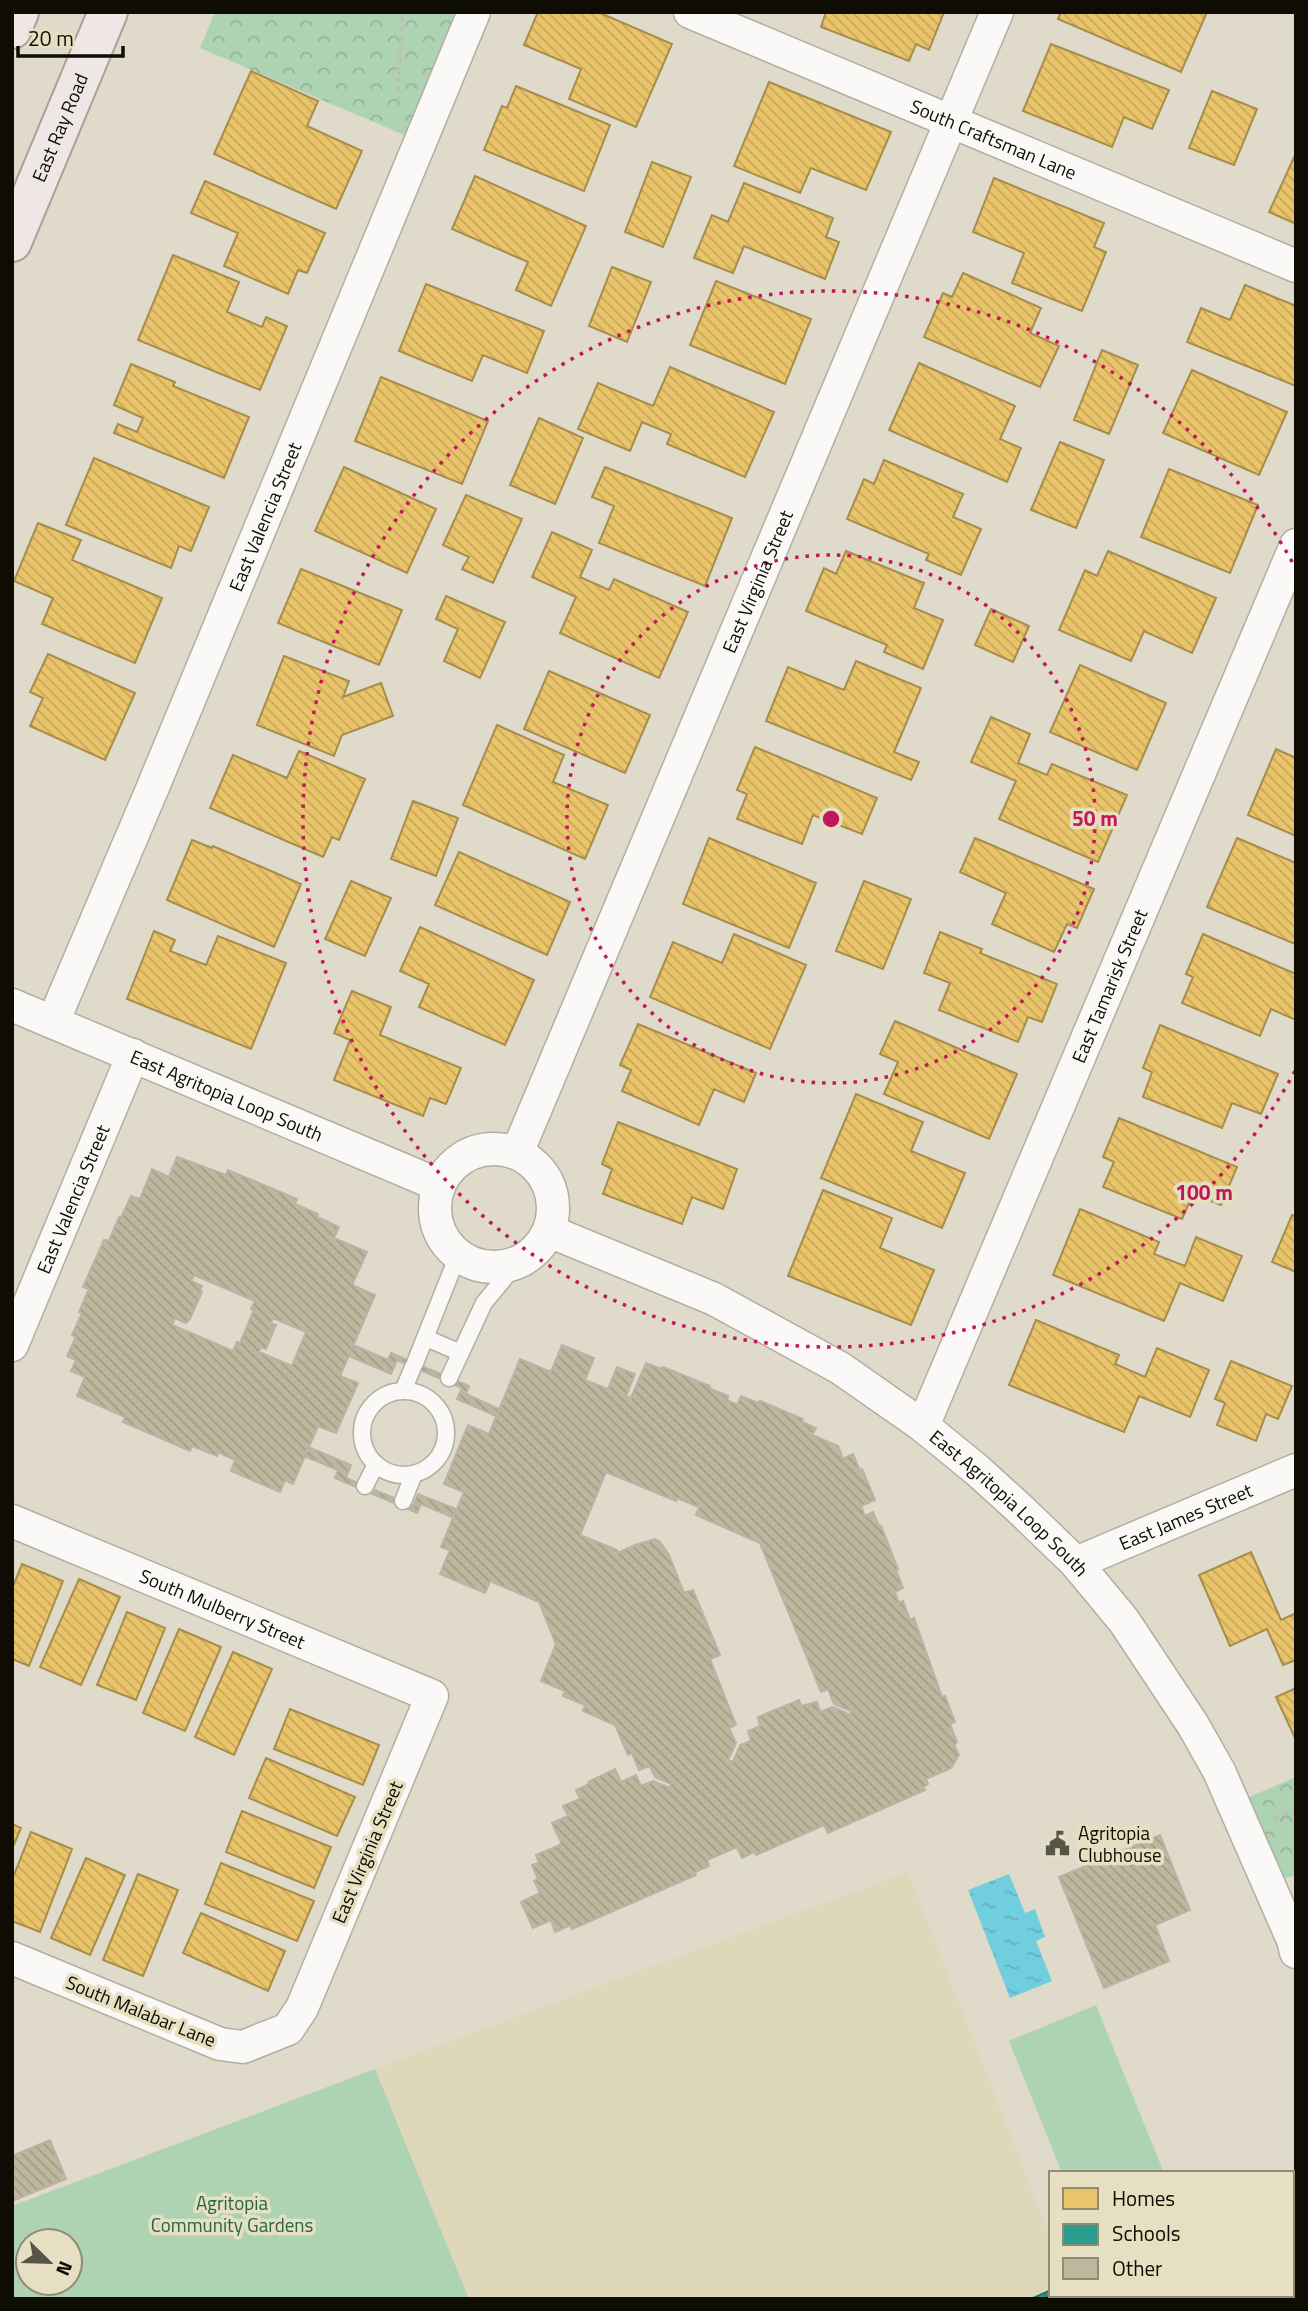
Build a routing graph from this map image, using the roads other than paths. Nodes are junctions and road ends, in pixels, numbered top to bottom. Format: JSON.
{"nodes":[{"id":1,"x":19,"y":12,"type":"edge"},
{"id":2,"x":108,"y":12,"type":"edge"},
{"id":3,"x":474,"y":12,"type":"edge"},
{"id":4,"x":691,"y":12,"type":"edge"},
{"id":5,"x":997,"y":12,"type":"edge"},
{"id":6,"x":12,"y":29,"type":"edge"},
{"id":7,"x":951,"y":122,"type":"junction"},
{"id":8,"x":12,"y":242,"type":"edge"},
{"id":9,"x":1296,"y":266,"type":"edge"},
{"id":10,"x":1296,"y":545,"type":"edge"},
{"id":11,"x":12,"y":1005,"type":"edge"},
{"id":12,"x":53,"y":1022,"type":"junction"},
{"id":13,"x":133,"y":1055,"type":"junction"},
{"id":14,"x":517,"y":1153,"type":"junction"},
{"id":15,"x":439,"y":1185,"type":"junction"},
{"id":16,"x":549,"y":1231,"type":"junction"},
{"id":17,"x":458,"y":1255,"type":"junction"},
{"id":18,"x":517,"y":1263,"type":"junction"},
{"id":19,"x":426,"y":1338,"type":"junction"},
{"id":20,"x":12,"y":1345,"type":"edge"},
{"id":21,"x":461,"y":1353,"type":"junction"},
{"id":22,"x":403,"y":1391,"type":"junction"},
{"id":23,"x":435,"y":1405,"type":"junction"},
{"id":24,"x":923,"y":1426,"type":"junction"},
{"id":25,"x":376,"y":1464,"type":"junction"},
{"id":26,"x":1296,"y":1469,"type":"edge"},
{"id":27,"x":414,"y":1474,"type":"junction"},
{"id":28,"x":365,"y":1486,"type":"dead end"},
{"id":29,"x":403,"y":1502,"type":"dead end"},
{"id":30,"x":12,"y":1521,"type":"edge"},
{"id":31,"x":1076,"y":1563,"type":"junction"},
{"id":32,"x":432,"y":1696,"type":"joint"},
{"id":33,"x":1296,"y":1952,"type":"edge"},
{"id":34,"x":12,"y":1958,"type":"edge"},
{"id":35,"x":302,"y":2008,"type":"joint"}],
"edges":[{"from":1,"to":6,"type":"main road"},
{"from":2,"to":8,"type":"main road","name":"East Ray Road"},
{"from":3,"to":12,"type":"street","name":"East Valencia Street"},
{"from":4,"to":7,"type":"street","name":"South Craftsman Lane"},
{"from":5,"to":7,"type":"street","name":"East Virginia Street"},
{"from":7,"to":9,"type":"street","name":"South Craftsman Lane"},
{"from":7,"to":14,"type":"street","name":"East Virginia Street"},
{"from":10,"to":24,"type":"street","name":"East Tamarisk Street"},
{"from":11,"to":12,"type":"street","name":"East Agritopia Loop South"},
{"from":12,"to":13,"type":"street","name":"East Agritopia Loop South"},
{"from":13,"to":15,"type":"street","name":"East Agritopia Loop South"},
{"from":13,"to":20,"type":"street","name":"East Valencia Street"},
{"from":14,"to":15,"type":"street"},
{"from":14,"to":16,"type":"street"},
{"from":15,"to":17,"type":"street"},
{"from":16,"to":18,"type":"street"},
{"from":16,"to":24,"type":"street","name":"East Agritopia Loop South"},
{"from":17,"to":18,"type":"street"},
{"from":17,"to":19,"type":"lane"},
{"from":18,"to":21,"type":"lane"},
{"from":19,"to":21,"type":"lane"},
{"from":19,"to":22,"type":"lane"},
{"from":21,"to":23,"type":"lane"},
{"from":22,"to":23,"type":"lane"},
{"from":22,"to":25,"type":"lane"},
{"from":23,"to":27,"type":"lane"},
{"from":24,"to":31,"type":"street","name":"East Agritopia Loop South"},
{"from":25,"to":27,"type":"lane"},
{"from":25,"to":28,"type":"lane"},
{"from":26,"to":31,"type":"street","name":"East James Street"},
{"from":27,"to":29,"type":"lane"},
{"from":30,"to":32,"type":"street","name":"South Mulberry Street"},
{"from":31,"to":33,"type":"street","name":"East Agritopia Loop South"},
{"from":32,"to":35,"type":"street","name":"East Virginia Street"},
{"from":34,"to":35,"type":"street","name":"South Malabar Lane"}]}
